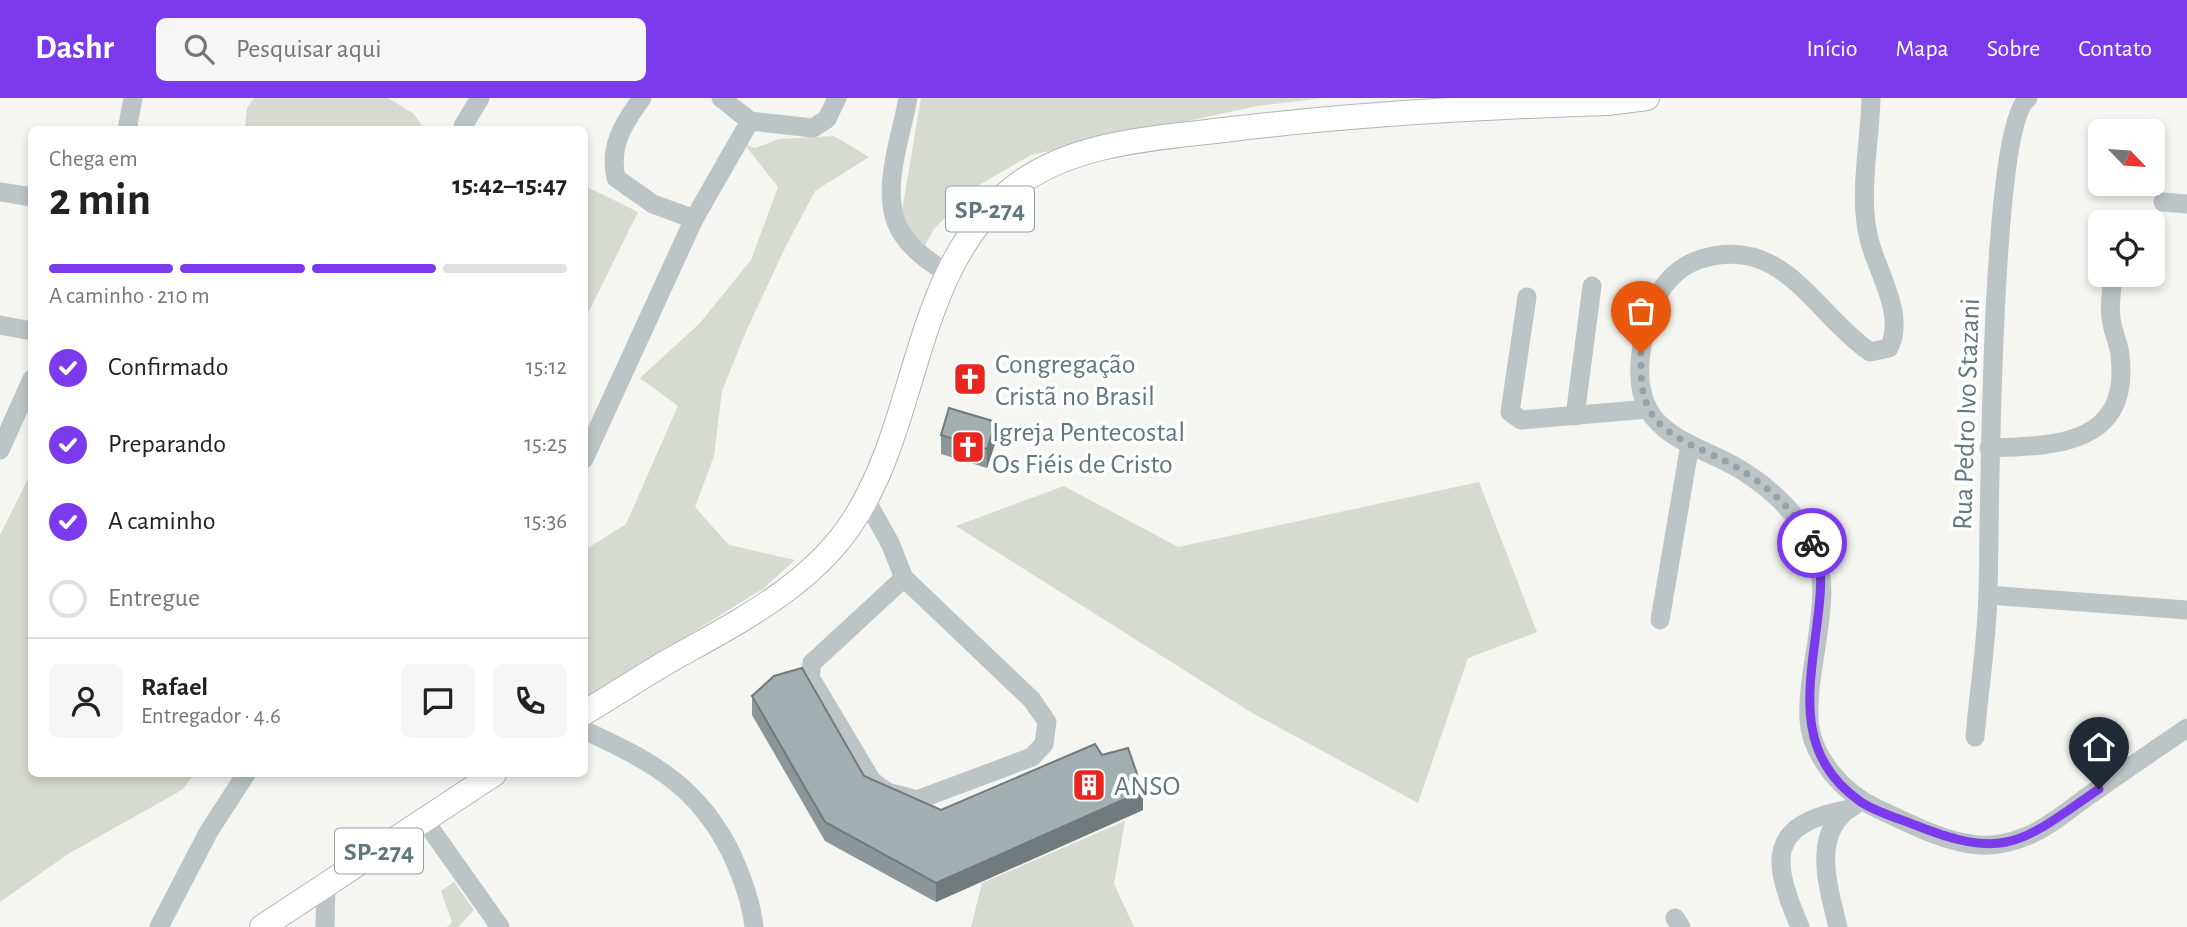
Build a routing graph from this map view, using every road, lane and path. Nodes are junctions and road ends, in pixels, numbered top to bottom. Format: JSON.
{"nodes":[{"id":1,"x":133,"y":98,"type":"edge"},
{"id":2,"x":480,"y":98,"type":"edge"},
{"id":3,"x":642,"y":98,"type":"edge"},
{"id":4,"x":721,"y":98,"type":"edge"},
{"id":5,"x":837,"y":98,"type":"edge"},
{"id":6,"x":908,"y":98,"type":"edge"},
{"id":7,"x":1647,"y":98,"type":"edge"},
{"id":8,"x":1871,"y":98,"type":"edge"},
{"id":9,"x":2028,"y":98,"type":"edge"},
{"id":10,"x":750,"y":121,"type":"junction"},
{"id":11,"x":128,"y":126,"type":"edge"},
{"id":12,"x":463,"y":126,"type":"dead end"},
{"id":13,"x":0,"y":192,"type":"edge"},
{"id":14,"x":28,"y":196,"type":"edge"},
{"id":15,"x":2163,"y":202,"type":"dead end"},
{"id":16,"x":2187,"y":204,"type":"edge"},
{"id":17,"x":694,"y":219,"type":"junction"},
{"id":18,"x":948,"y":274,"type":"junction"},
{"id":19,"x":1592,"y":286,"type":"dead end"},
{"id":20,"x":2112,"y":287,"type":"edge"},
{"id":21,"x":1527,"y":297,"type":"dead end"},
{"id":22,"x":0,"y":325,"type":"edge"},
{"id":23,"x":28,"y":330,"type":"edge"},
{"id":24,"x":28,"y":388,"type":"edge"},
{"id":25,"x":1648,"y":409,"type":"junction"},
{"id":26,"x":1575,"y":416,"type":"junction"},
{"id":27,"x":1690,"y":444,"type":"junction"},
{"id":28,"x":1989,"y":448,"type":"junction"},
{"id":29,"x":0,"y":450,"type":"edge"},
{"id":30,"x":588,"y":450,"type":"edge"},
{"id":31,"x":866,"y":500,"type":"junction"},
{"id":32,"x":904,"y":578,"type":"junction"},
{"id":33,"x":1988,"y":595,"type":"junction"},
{"id":34,"x":2187,"y":610,"type":"edge"},
{"id":35,"x":1660,"y":620,"type":"dead end"},
{"id":36,"x":588,"y":711,"type":"edge"},
{"id":37,"x":2187,"y":728,"type":"edge"},
{"id":38,"x":588,"y":732,"type":"edge"},
{"id":39,"x":1975,"y":737,"type":"dead end"},
{"id":40,"x":244,"y":777,"type":"edge"},
{"id":41,"x":490,"y":777,"type":"edge"},
{"id":42,"x":1855,"y":805,"type":"junction"},
{"id":43,"x":425,"y":821,"type":"junction"},
{"id":44,"x":326,"y":886,"type":"junction"},
{"id":45,"x":159,"y":927,"type":"edge"},
{"id":46,"x":262,"y":927,"type":"edge"},
{"id":47,"x":325,"y":927,"type":"edge"},
{"id":48,"x":500,"y":927,"type":"edge"},
{"id":49,"x":754,"y":927,"type":"edge"},
{"id":50,"x":1800,"y":927,"type":"edge"},
{"id":51,"x":1838,"y":927,"type":"edge"}],
"edges":[{"from":1,"to":11,"type":"street"},
{"from":2,"to":12,"type":"street"},
{"from":3,"to":17,"type":"street"},
{"from":4,"to":10,"type":"street"},
{"from":5,"to":10,"type":"street"},
{"from":6,"to":18,"type":"street"},
{"from":7,"to":18,"type":"main road","number":"SP-274"},
{"from":8,"to":25,"type":"street"},
{"from":9,"to":28,"type":"street","name":"Rua Pedro Ivo Stazani"},
{"from":10,"to":17,"type":"street"},
{"from":13,"to":14,"type":"street"},
{"from":15,"to":16,"type":"street"},
{"from":17,"to":30,"type":"street"},
{"from":18,"to":31,"type":"main road","number":"SP-274"},
{"from":19,"to":26,"type":"street"},
{"from":20,"to":28,"type":"street"},
{"from":21,"to":26,"type":"street"},
{"from":22,"to":23,"type":"street"},
{"from":24,"to":29,"type":"street"},
{"from":25,"to":26,"type":"street"},
{"from":25,"to":27,"type":"street"},
{"from":27,"to":35,"type":"street"},
{"from":27,"to":42,"type":"street"},
{"from":28,"to":33,"type":"street","name":"Rua Pedro Ivo Stazani"},
{"from":31,"to":32,"type":"street"},
{"from":31,"to":36,"type":"main road","number":"SP-274"},
{"from":32,"to":32,"type":"street"},
{"from":33,"to":34,"type":"street"},
{"from":33,"to":39,"type":"street","name":"Rua Pedro Ivo Stazani"},
{"from":37,"to":42,"type":"street"},
{"from":38,"to":49,"type":"street"},
{"from":40,"to":45,"type":"street"},
{"from":41,"to":43,"type":"main road","number":"SP-274"},
{"from":42,"to":50,"type":"street"},
{"from":42,"to":51,"type":"street"},
{"from":43,"to":44,"type":"main road","number":"SP-274"},
{"from":43,"to":48,"type":"street"},
{"from":44,"to":46,"type":"main road","number":"SP-274"},
{"from":44,"to":47,"type":"street"}]}
